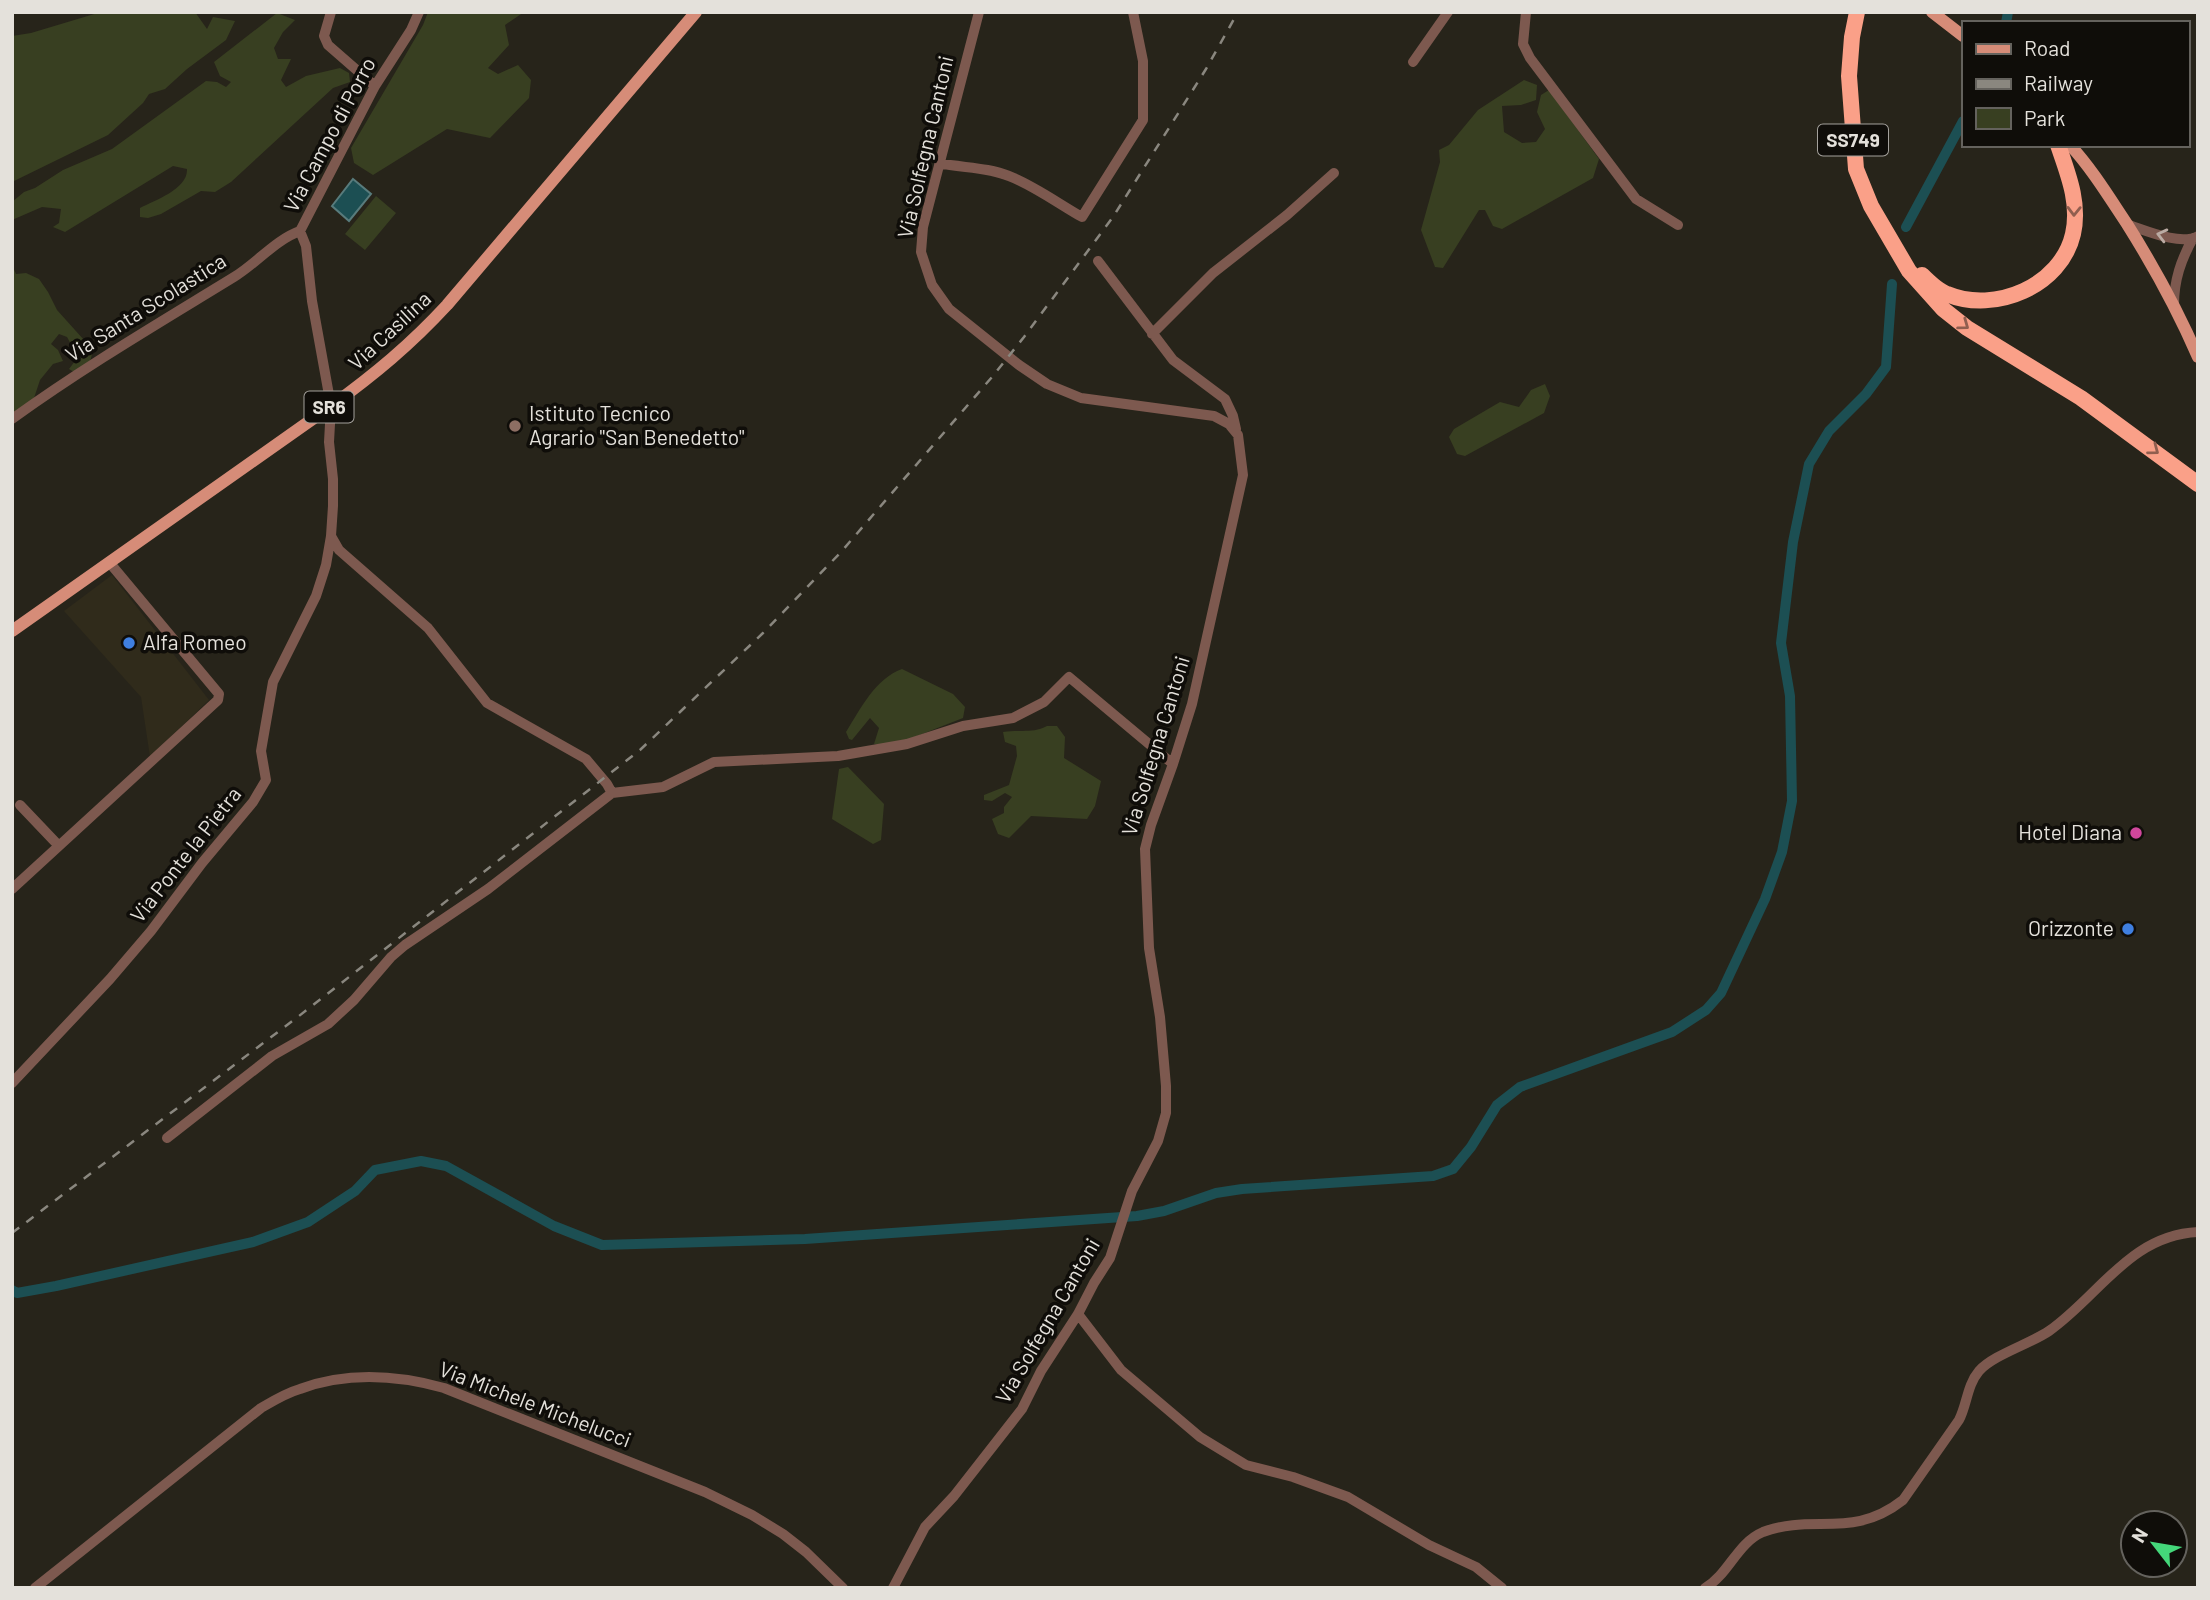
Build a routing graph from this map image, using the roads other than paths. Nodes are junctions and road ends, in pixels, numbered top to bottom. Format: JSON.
{"nodes":[{"id":1,"x":331,"y":12,"type":"edge"},
{"id":2,"x":419,"y":12,"type":"edge"},
{"id":3,"x":696,"y":12,"type":"edge"},
{"id":4,"x":979,"y":12,"type":"edge"},
{"id":5,"x":1133,"y":12,"type":"edge"},
{"id":6,"x":1448,"y":12,"type":"edge"},
{"id":7,"x":1525,"y":12,"type":"edge"},
{"id":8,"x":1857,"y":12,"type":"edge"},
{"id":9,"x":1932,"y":12,"type":"edge"},
{"id":10,"x":1962,"y":35,"type":"edge"},
{"id":11,"x":1413,"y":62,"type":"dead end"},
{"id":12,"x":375,"y":86,"type":"junction"},
{"id":13,"x":2059,"y":147,"type":"edge"},
{"id":14,"x":2072,"y":147,"type":"edge"},
{"id":15,"x":939,"y":163,"type":"junction"},
{"id":16,"x":1334,"y":173,"type":"dead end"},
{"id":17,"x":2126,"y":224,"type":"junction"},
{"id":18,"x":1678,"y":225,"type":"dead end"},
{"id":19,"x":300,"y":232,"type":"junction"},
{"id":20,"x":2195,"y":237,"type":"edge"},
{"id":21,"x":1902,"y":257,"type":"junction"},
{"id":22,"x":1098,"y":261,"type":"dead end"},
{"id":23,"x":2174,"y":305,"type":"junction"},
{"id":24,"x":1152,"y":334,"type":"junction"},
{"id":25,"x":2198,"y":357,"type":"edge"},
{"id":26,"x":1216,"y":392,"type":"junction"},
{"id":27,"x":331,"y":406,"type":"junction"},
{"id":28,"x":1207,"y":415,"type":"junction"},
{"id":29,"x":12,"y":419,"type":"edge"},
{"id":30,"x":1238,"y":435,"type":"junction"},
{"id":31,"x":2198,"y":484,"type":"edge"},
{"id":32,"x":331,"y":536,"type":"junction"},
{"id":33,"x":109,"y":562,"type":"junction"},
{"id":34,"x":12,"y":631,"type":"edge"},
{"id":35,"x":1173,"y":764,"type":"junction"},
{"id":36,"x":609,"y":788,"type":"junction"},
{"id":37,"x":20,"y":806,"type":"dead end"},
{"id":38,"x":59,"y":846,"type":"junction"},
{"id":39,"x":12,"y":889,"type":"edge"},
{"id":40,"x":12,"y":1083,"type":"edge"},
{"id":41,"x":167,"y":1138,"type":"dead end"},
{"id":42,"x":2198,"y":1232,"type":"edge"},
{"id":43,"x":1078,"y":1314,"type":"junction"},
{"id":44,"x":35,"y":1588,"type":"edge"},
{"id":45,"x":843,"y":1588,"type":"edge"},
{"id":46,"x":893,"y":1588,"type":"edge"},
{"id":47,"x":1503,"y":1588,"type":"edge"},
{"id":48,"x":1705,"y":1588,"type":"edge"}],
"edges":[{"from":1,"to":12,"type":"street"},
{"from":2,"to":12,"type":"street","name":"Via Campo di Porro"},
{"from":3,"to":27,"type":"main road","name":"Via Casilina","number":"SR6"},
{"from":4,"to":15,"type":"street","name":"Via Solfegna Cantoni"},
{"from":5,"to":15,"type":"street"},
{"from":6,"to":11,"type":"street"},
{"from":7,"to":18,"type":"street"},
{"from":8,"to":21,"type":"highway","number":"SS749"},
{"from":9,"to":10,"type":"main road"},
{"from":12,"to":19,"type":"street","name":"Via Campo di Porro"},
{"from":13,"to":21,"type":"highway","one_way":true},
{"from":14,"to":17,"type":"main road"},
{"from":15,"to":28,"type":"street","name":"Via Solfegna Cantoni"},
{"from":16,"to":24,"type":"street"},
{"from":20,"to":17,"type":"street","one_way":true},
{"from":17,"to":23,"type":"main road"},
{"from":19,"to":27,"type":"street","name":"Via Campo di Porro"},
{"from":19,"to":29,"type":"street","name":"Via Santa Scolastica"},
{"from":20,"to":23,"type":"street"},
{"from":21,"to":31,"type":"highway","one_way":true},
{"from":22,"to":24,"type":"street"},
{"from":23,"to":25,"type":"main road"},
{"from":24,"to":26,"type":"street"},
{"from":26,"to":28,"type":"street"},
{"from":26,"to":30,"type":"street"},
{"from":27,"to":32,"type":"street","name":"Via Ponte la Pietra"},
{"from":27,"to":33,"type":"main road","name":"Via Casilina","number":"SR6"},
{"from":28,"to":30,"type":"street","name":"Via Solfegna Cantoni"},
{"from":30,"to":35,"type":"street","name":"Via Solfegna Cantoni"},
{"from":32,"to":36,"type":"street"},
{"from":32,"to":40,"type":"street","name":"Via Ponte la Pietra"},
{"from":33,"to":34,"type":"main road","name":"Via Casilina","number":"SR6"},
{"from":33,"to":38,"type":"street"},
{"from":35,"to":36,"type":"street"},
{"from":35,"to":43,"type":"street","name":"Via Solfegna Cantoni"},
{"from":36,"to":41,"type":"street"},
{"from":37,"to":38,"type":"street"},
{"from":38,"to":39,"type":"street"},
{"from":42,"to":48,"type":"street"},
{"from":43,"to":46,"type":"street","name":"Via Solfegna Cantoni"},
{"from":43,"to":47,"type":"street"},
{"from":44,"to":45,"type":"street","name":"Via Michele Michelucci"}]}
